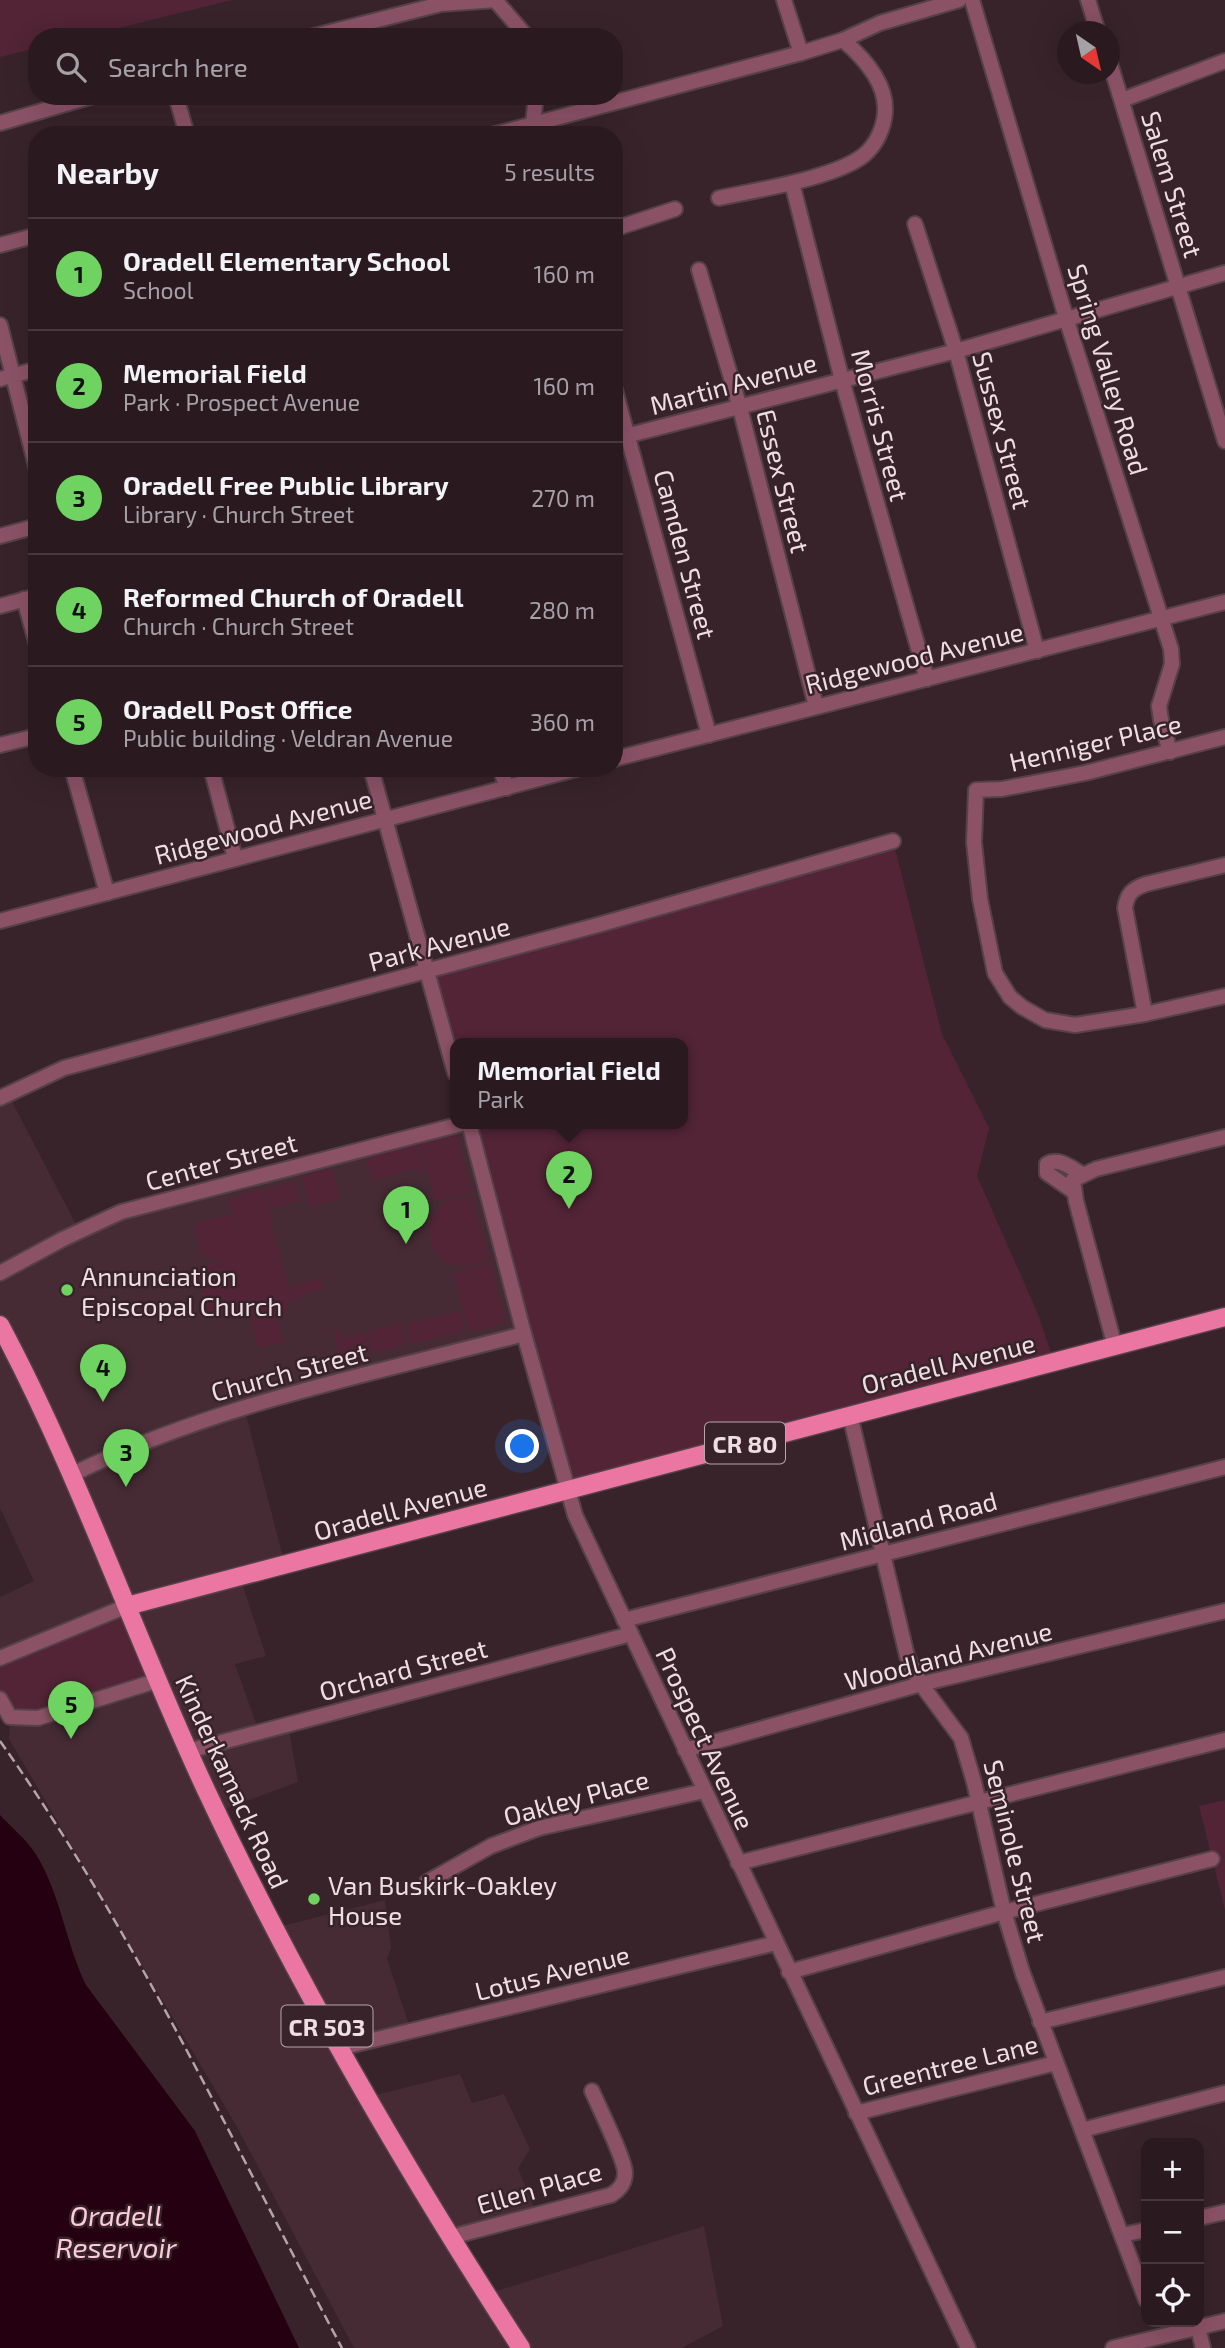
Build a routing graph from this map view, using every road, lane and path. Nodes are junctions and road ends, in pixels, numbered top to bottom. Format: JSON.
{"nodes":[{"id":1,"x":496,"y":0,"type":"edge"},
{"id":2,"x":784,"y":0,"type":"edge"},
{"id":3,"x":959,"y":0,"type":"edge"},
{"id":4,"x":972,"y":0,"type":"edge"},
{"id":5,"x":1088,"y":0,"type":"edge"},
{"id":6,"x":441,"y":2,"type":"edge"},
{"id":7,"x":1095,"y":21,"type":"edge"},
{"id":8,"x":344,"y":28,"type":"edge"},
{"id":9,"x":519,"y":28,"type":"edge"},
{"id":10,"x":844,"y":40,"type":"junction"},
{"id":11,"x":801,"y":52,"type":"junction"},
{"id":12,"x":1225,"y":61,"type":"edge"},
{"id":13,"x":1117,"y":84,"type":"edge"},
{"id":14,"x":623,"y":99,"type":"edge"},
{"id":15,"x":1122,"y":100,"type":"junction"},
{"id":16,"x":62,"y":105,"type":"edge"},
{"id":17,"x":179,"y":105,"type":"edge"},
{"id":18,"x":535,"y":105,"type":"edge"},
{"id":19,"x":601,"y":105,"type":"edge"},
{"id":20,"x":0,"y":123,"type":"edge"},
{"id":21,"x":533,"y":123,"type":"junction"},
{"id":22,"x":184,"y":126,"type":"edge"},
{"id":23,"x":523,"y":126,"type":"edge"},
{"id":24,"x":792,"y":183,"type":"junction"},
{"id":25,"x":719,"y":198,"type":"dead end"},
{"id":26,"x":676,"y":209,"type":"dead end"},
{"id":27,"x":915,"y":224,"type":"dead end"},
{"id":28,"x":623,"y":226,"type":"edge"},
{"id":29,"x":28,"y":237,"type":"edge"},
{"id":30,"x":0,"y":244,"type":"edge"},
{"id":31,"x":699,"y":270,"type":"dead end"},
{"id":32,"x":1225,"y":273,"type":"edge"},
{"id":33,"x":1179,"y":288,"type":"junction"},
{"id":34,"x":1068,"y":321,"type":"junction"},
{"id":35,"x":0,"y":325,"type":"edge"},
{"id":36,"x":956,"y":351,"type":"junction"},
{"id":37,"x":28,"y":371,"type":"edge"},
{"id":38,"x":7,"y":377,"type":"edge"},
{"id":39,"x":842,"y":380,"type":"junction"},
{"id":40,"x":740,"y":408,"type":"junction"},
{"id":41,"x":623,"y":438,"type":"edge"},
{"id":42,"x":623,"y":441,"type":"edge"},
{"id":43,"x":1225,"y":441,"type":"edge"},
{"id":44,"x":28,"y":442,"type":"edge"},
{"id":45,"x":28,"y":528,"type":"edge"},
{"id":46,"x":0,"y":536,"type":"edge"},
{"id":47,"x":28,"y":599,"type":"edge"},
{"id":48,"x":1225,"y":602,"type":"edge"},
{"id":49,"x":0,"y":606,"type":"edge"},
{"id":50,"x":1161,"y":618,"type":"junction"},
{"id":51,"x":1037,"y":651,"type":"junction"},
{"id":52,"x":927,"y":679,"type":"junction"},
{"id":53,"x":816,"y":706,"type":"junction"},
{"id":54,"x":709,"y":735,"type":"junction"},
{"id":55,"x":1225,"y":737,"type":"edge"},
{"id":56,"x":28,"y":738,"type":"edge"},
{"id":57,"x":0,"y":746,"type":"edge"},
{"id":58,"x":1170,"y":752,"type":"junction"},
{"id":59,"x":623,"y":757,"type":"edge"},
{"id":60,"x":75,"y":777,"type":"edge"},
{"id":61,"x":213,"y":777,"type":"edge"},
{"id":62,"x":374,"y":777,"type":"edge"},
{"id":63,"x":503,"y":777,"type":"edge"},
{"id":64,"x":547,"y":777,"type":"edge"},
{"id":65,"x":507,"y":788,"type":"junction"},
{"id":66,"x":386,"y":818,"type":"junction"},
{"id":67,"x":893,"y":841,"type":"dead end"},
{"id":68,"x":235,"y":858,"type":"junction"},
{"id":69,"x":1225,"y":865,"type":"edge"},
{"id":70,"x":107,"y":893,"type":"junction"},
{"id":71,"x":0,"y":921,"type":"edge"},
{"id":72,"x":427,"y":971,"type":"junction"},
{"id":73,"x":1225,"y":996,"type":"edge"},
{"id":74,"x":1145,"y":1014,"type":"junction"},
{"id":75,"x":450,"y":1055,"type":"edge"},
{"id":76,"x":0,"y":1098,"type":"edge"},
{"id":77,"x":450,"y":1127,"type":"edge"},
{"id":78,"x":469,"y":1129,"type":"edge"},
{"id":79,"x":1225,"y":1137,"type":"edge"},
{"id":80,"x":0,"y":1273,"type":"edge"},
{"id":81,"x":1225,"y":1317,"type":"edge"},
{"id":82,"x":0,"y":1325,"type":"edge"},
{"id":83,"x":524,"y":1334,"type":"junction"},
{"id":84,"x":1115,"y":1347,"type":"junction"},
{"id":85,"x":850,"y":1415,"type":"junction"},
{"id":86,"x":1225,"y":1466,"type":"edge"},
{"id":87,"x":73,"y":1474,"type":"junction"},
{"id":88,"x":569,"y":1490,"type":"junction"},
{"id":89,"x":883,"y":1555,"type":"junction"},
{"id":90,"x":127,"y":1606,"type":"junction"},
{"id":91,"x":1225,"y":1611,"type":"edge"},
{"id":92,"x":624,"y":1619,"type":"junction"},
{"id":93,"x":631,"y":1634,"type":"junction"},
{"id":94,"x":0,"y":1658,"type":"edge"},
{"id":95,"x":156,"y":1681,"type":"junction"},
{"id":96,"x":921,"y":1684,"type":"junction"},
{"id":97,"x":0,"y":1699,"type":"edge"},
{"id":98,"x":1225,"y":1740,"type":"edge"},
{"id":99,"x":685,"y":1750,"type":"junction"},
{"id":100,"x":188,"y":1751,"type":"junction"},
{"id":101,"x":704,"y":1791,"type":"junction"},
{"id":102,"x":979,"y":1802,"type":"junction"},
{"id":103,"x":1212,"y":1859,"type":"dead end"},
{"id":104,"x":738,"y":1863,"type":"junction"},
{"id":105,"x":427,"y":1882,"type":"dead end"},
{"id":106,"x":1004,"y":1912,"type":"junction"},
{"id":107,"x":776,"y":1943,"type":"junction"},
{"id":108,"x":789,"y":1972,"type":"junction"},
{"id":109,"x":1225,"y":1977,"type":"edge"},
{"id":110,"x":1040,"y":2022,"type":"junction"},
{"id":111,"x":340,"y":2048,"type":"junction"},
{"id":112,"x":1056,"y":2063,"type":"junction"},
{"id":113,"x":592,"y":2091,"type":"dead end"},
{"id":114,"x":1225,"y":2093,"type":"edge"},
{"id":115,"x":856,"y":2113,"type":"junction"},
{"id":116,"x":1082,"y":2130,"type":"junction"},
{"id":117,"x":1225,"y":2212,"type":"edge"},
{"id":118,"x":1204,"y":2217,"type":"edge"},
{"id":119,"x":1141,"y":2231,"type":"edge"},
{"id":120,"x":1122,"y":2235,"type":"junction"},
{"id":121,"x":451,"y":2237,"type":"junction"},
{"id":122,"x":1141,"y":2286,"type":"edge"},
{"id":123,"x":1225,"y":2321,"type":"edge"},
{"id":124,"x":1156,"y":2327,"type":"edge"},
{"id":125,"x":1198,"y":2328,"type":"junction"},
{"id":126,"x":1160,"y":2337,"type":"junction"},
{"id":127,"x":521,"y":2348,"type":"edge"},
{"id":128,"x":968,"y":2348,"type":"edge"},
{"id":129,"x":1113,"y":2348,"type":"edge"},
{"id":130,"x":1203,"y":2348,"type":"edge"}],
"edges":[{"from":1,"to":6,"type":"street"},
{"from":1,"to":9,"type":"street"},
{"from":2,"to":11,"type":"street"},
{"from":3,"to":10,"type":"street"},
{"from":4,"to":34,"type":"street","name":"Spring Valley Road"},
{"from":5,"to":7,"type":"street"},
{"from":6,"to":8,"type":"street"},
{"from":10,"to":11,"type":"street"},
{"from":10,"to":24,"type":"street"},
{"from":11,"to":14,"type":"street"},
{"from":12,"to":15,"type":"street"},
{"from":13,"to":15,"type":"street","name":"Salem Street"},
{"from":15,"to":33,"type":"street","name":"Salem Street"},
{"from":16,"to":20,"type":"street"},
{"from":17,"to":22,"type":"street"},
{"from":18,"to":21,"type":"street"},
{"from":19,"to":21,"type":"street"},
{"from":21,"to":23,"type":"street"},
{"from":24,"to":25,"type":"street"},
{"from":24,"to":39,"type":"street","name":"Morris Street"},
{"from":26,"to":28,"type":"street"},
{"from":27,"to":36,"type":"street","name":"Sussex Street"},
{"from":29,"to":30,"type":"street"},
{"from":31,"to":40,"type":"street","name":"Essex Street"},
{"from":32,"to":33,"type":"street","name":"Martin Avenue"},
{"from":33,"to":34,"type":"street","name":"Martin Avenue"},
{"from":33,"to":43,"type":"street","name":"Salem Street"},
{"from":34,"to":36,"type":"street","name":"Martin Avenue"},
{"from":34,"to":50,"type":"street","name":"Spring Valley Road"},
{"from":35,"to":38,"type":"street"},
{"from":36,"to":39,"type":"street","name":"Martin Avenue"},
{"from":36,"to":51,"type":"street","name":"Sussex Street"},
{"from":37,"to":38,"type":"street"},
{"from":38,"to":44,"type":"street"},
{"from":39,"to":40,"type":"street","name":"Martin Avenue"},
{"from":39,"to":52,"type":"street","name":"Morris Street"},
{"from":40,"to":41,"type":"street","name":"Martin Avenue"},
{"from":40,"to":53,"type":"street","name":"Essex Street"},
{"from":42,"to":54,"type":"street","name":"Camden Street"},
{"from":45,"to":46,"type":"street"},
{"from":47,"to":49,"type":"street"},
{"from":48,"to":50,"type":"street","name":"Ridgewood Avenue"},
{"from":50,"to":51,"type":"street","name":"Ridgewood Avenue"},
{"from":50,"to":58,"type":"street","name":"Spring Valley Road"},
{"from":51,"to":52,"type":"street","name":"Ridgewood Avenue"},
{"from":52,"to":53,"type":"street","name":"Ridgewood Avenue"},
{"from":53,"to":54,"type":"street","name":"Ridgewood Avenue"},
{"from":54,"to":59,"type":"street","name":"Ridgewood Avenue"},
{"from":55,"to":58,"type":"street","name":"Henniger Place"},
{"from":56,"to":57,"type":"street"},
{"from":58,"to":74,"type":"street","name":"Henniger Place"},
{"from":60,"to":70,"type":"street"},
{"from":61,"to":68,"type":"street"},
{"from":62,"to":66,"type":"street"},
{"from":63,"to":65,"type":"street"},
{"from":64,"to":65,"type":"street","name":"Ridgewood Avenue"},
{"from":65,"to":66,"type":"street","name":"Ridgewood Avenue"},
{"from":66,"to":68,"type":"street","name":"Ridgewood Avenue"},
{"from":66,"to":72,"type":"street"},
{"from":67,"to":72,"type":"street","name":"Park Avenue"},
{"from":68,"to":70,"type":"street","name":"Ridgewood Avenue"},
{"from":69,"to":74,"type":"street"},
{"from":70,"to":71,"type":"street","name":"Ridgewood Avenue"},
{"from":72,"to":75,"type":"street"},
{"from":72,"to":76,"type":"street","name":"Park Avenue"},
{"from":73,"to":74,"type":"street"},
{"from":77,"to":80,"type":"street","name":"Center Street"},
{"from":78,"to":83,"type":"street","name":"Prospect Avenue"},
{"from":79,"to":84,"type":"street"},
{"from":81,"to":84,"type":"main road","name":"Oradell Avenue","number":"CR 80"},
{"from":82,"to":87,"type":"main road","name":"Kinderkamack Road","number":"CR 503"},
{"from":83,"to":87,"type":"street","name":"Church Street"},
{"from":83,"to":88,"type":"street","name":"Prospect Avenue"},
{"from":84,"to":85,"type":"main road","name":"Oradell Avenue","number":"CR 80"},
{"from":85,"to":88,"type":"main road","name":"Oradell Avenue","number":"CR 80"},
{"from":85,"to":89,"type":"street","name":"Seminole Street"},
{"from":86,"to":89,"type":"street","name":"Midland Road"},
{"from":87,"to":90,"type":"main road","name":"Kinderkamack Road","number":"CR 503"},
{"from":88,"to":90,"type":"main road","name":"Oradell Avenue","number":"CR 80"},
{"from":88,"to":92,"type":"street","name":"Prospect Avenue"},
{"from":89,"to":92,"type":"street","name":"Midland Road"},
{"from":89,"to":96,"type":"street","name":"Seminole Street"},
{"from":90,"to":94,"type":"street","name":"Oradell Avenue"},
{"from":90,"to":95,"type":"main road","name":"Kinderkamack Road","number":"CR 503"},
{"from":91,"to":96,"type":"street","name":"Woodland Avenue"},
{"from":92,"to":93,"type":"street","name":"Prospect Avenue"},
{"from":93,"to":99,"type":"street","name":"Prospect Avenue"},
{"from":93,"to":100,"type":"street","name":"Orchard Street"},
{"from":95,"to":97,"type":"street"},
{"from":95,"to":100,"type":"main road","name":"Kinderkamack Road","number":"CR 503"},
{"from":96,"to":99,"type":"street","name":"Woodland Avenue"},
{"from":96,"to":102,"type":"street","name":"Seminole Street"},
{"from":98,"to":102,"type":"street"},
{"from":99,"to":101,"type":"street","name":"Prospect Avenue"},
{"from":100,"to":111,"type":"main road","name":"Kinderkamack Road","number":"CR 503"},
{"from":101,"to":104,"type":"street","name":"Prospect Avenue"},
{"from":101,"to":105,"type":"street","name":"Oakley Place"},
{"from":102,"to":104,"type":"street"},
{"from":102,"to":106,"type":"street","name":"Seminole Street"},
{"from":103,"to":106,"type":"street"},
{"from":104,"to":107,"type":"street","name":"Prospect Avenue"},
{"from":106,"to":108,"type":"street"},
{"from":106,"to":110,"type":"street","name":"Seminole Street"},
{"from":107,"to":108,"type":"street","name":"Prospect Avenue"},
{"from":107,"to":111,"type":"street","name":"Lotus Avenue"},
{"from":108,"to":115,"type":"street","name":"Prospect Avenue"},
{"from":109,"to":110,"type":"street"},
{"from":110,"to":112,"type":"street","name":"Seminole Street"},
{"from":111,"to":121,"type":"main road","name":"Kinderkamack Road","number":"CR 503"},
{"from":112,"to":115,"type":"street","name":"Greentree Lane"},
{"from":112,"to":116,"type":"street","name":"Seminole Street"},
{"from":113,"to":121,"type":"street","name":"Ellen Place"},
{"from":114,"to":116,"type":"street"},
{"from":115,"to":128,"type":"street","name":"Prospect Avenue"},
{"from":116,"to":120,"type":"street","name":"Seminole Street"},
{"from":117,"to":118,"type":"street"},
{"from":119,"to":120,"type":"street"},
{"from":120,"to":122,"type":"street","name":"Seminole Street"},
{"from":121,"to":127,"type":"main road","name":"Kinderkamack Road","number":"CR 503"},
{"from":123,"to":125,"type":"street"},
{"from":124,"to":126,"type":"street"},
{"from":125,"to":126,"type":"street"},
{"from":125,"to":130,"type":"street"},
{"from":126,"to":129,"type":"street"}]}
